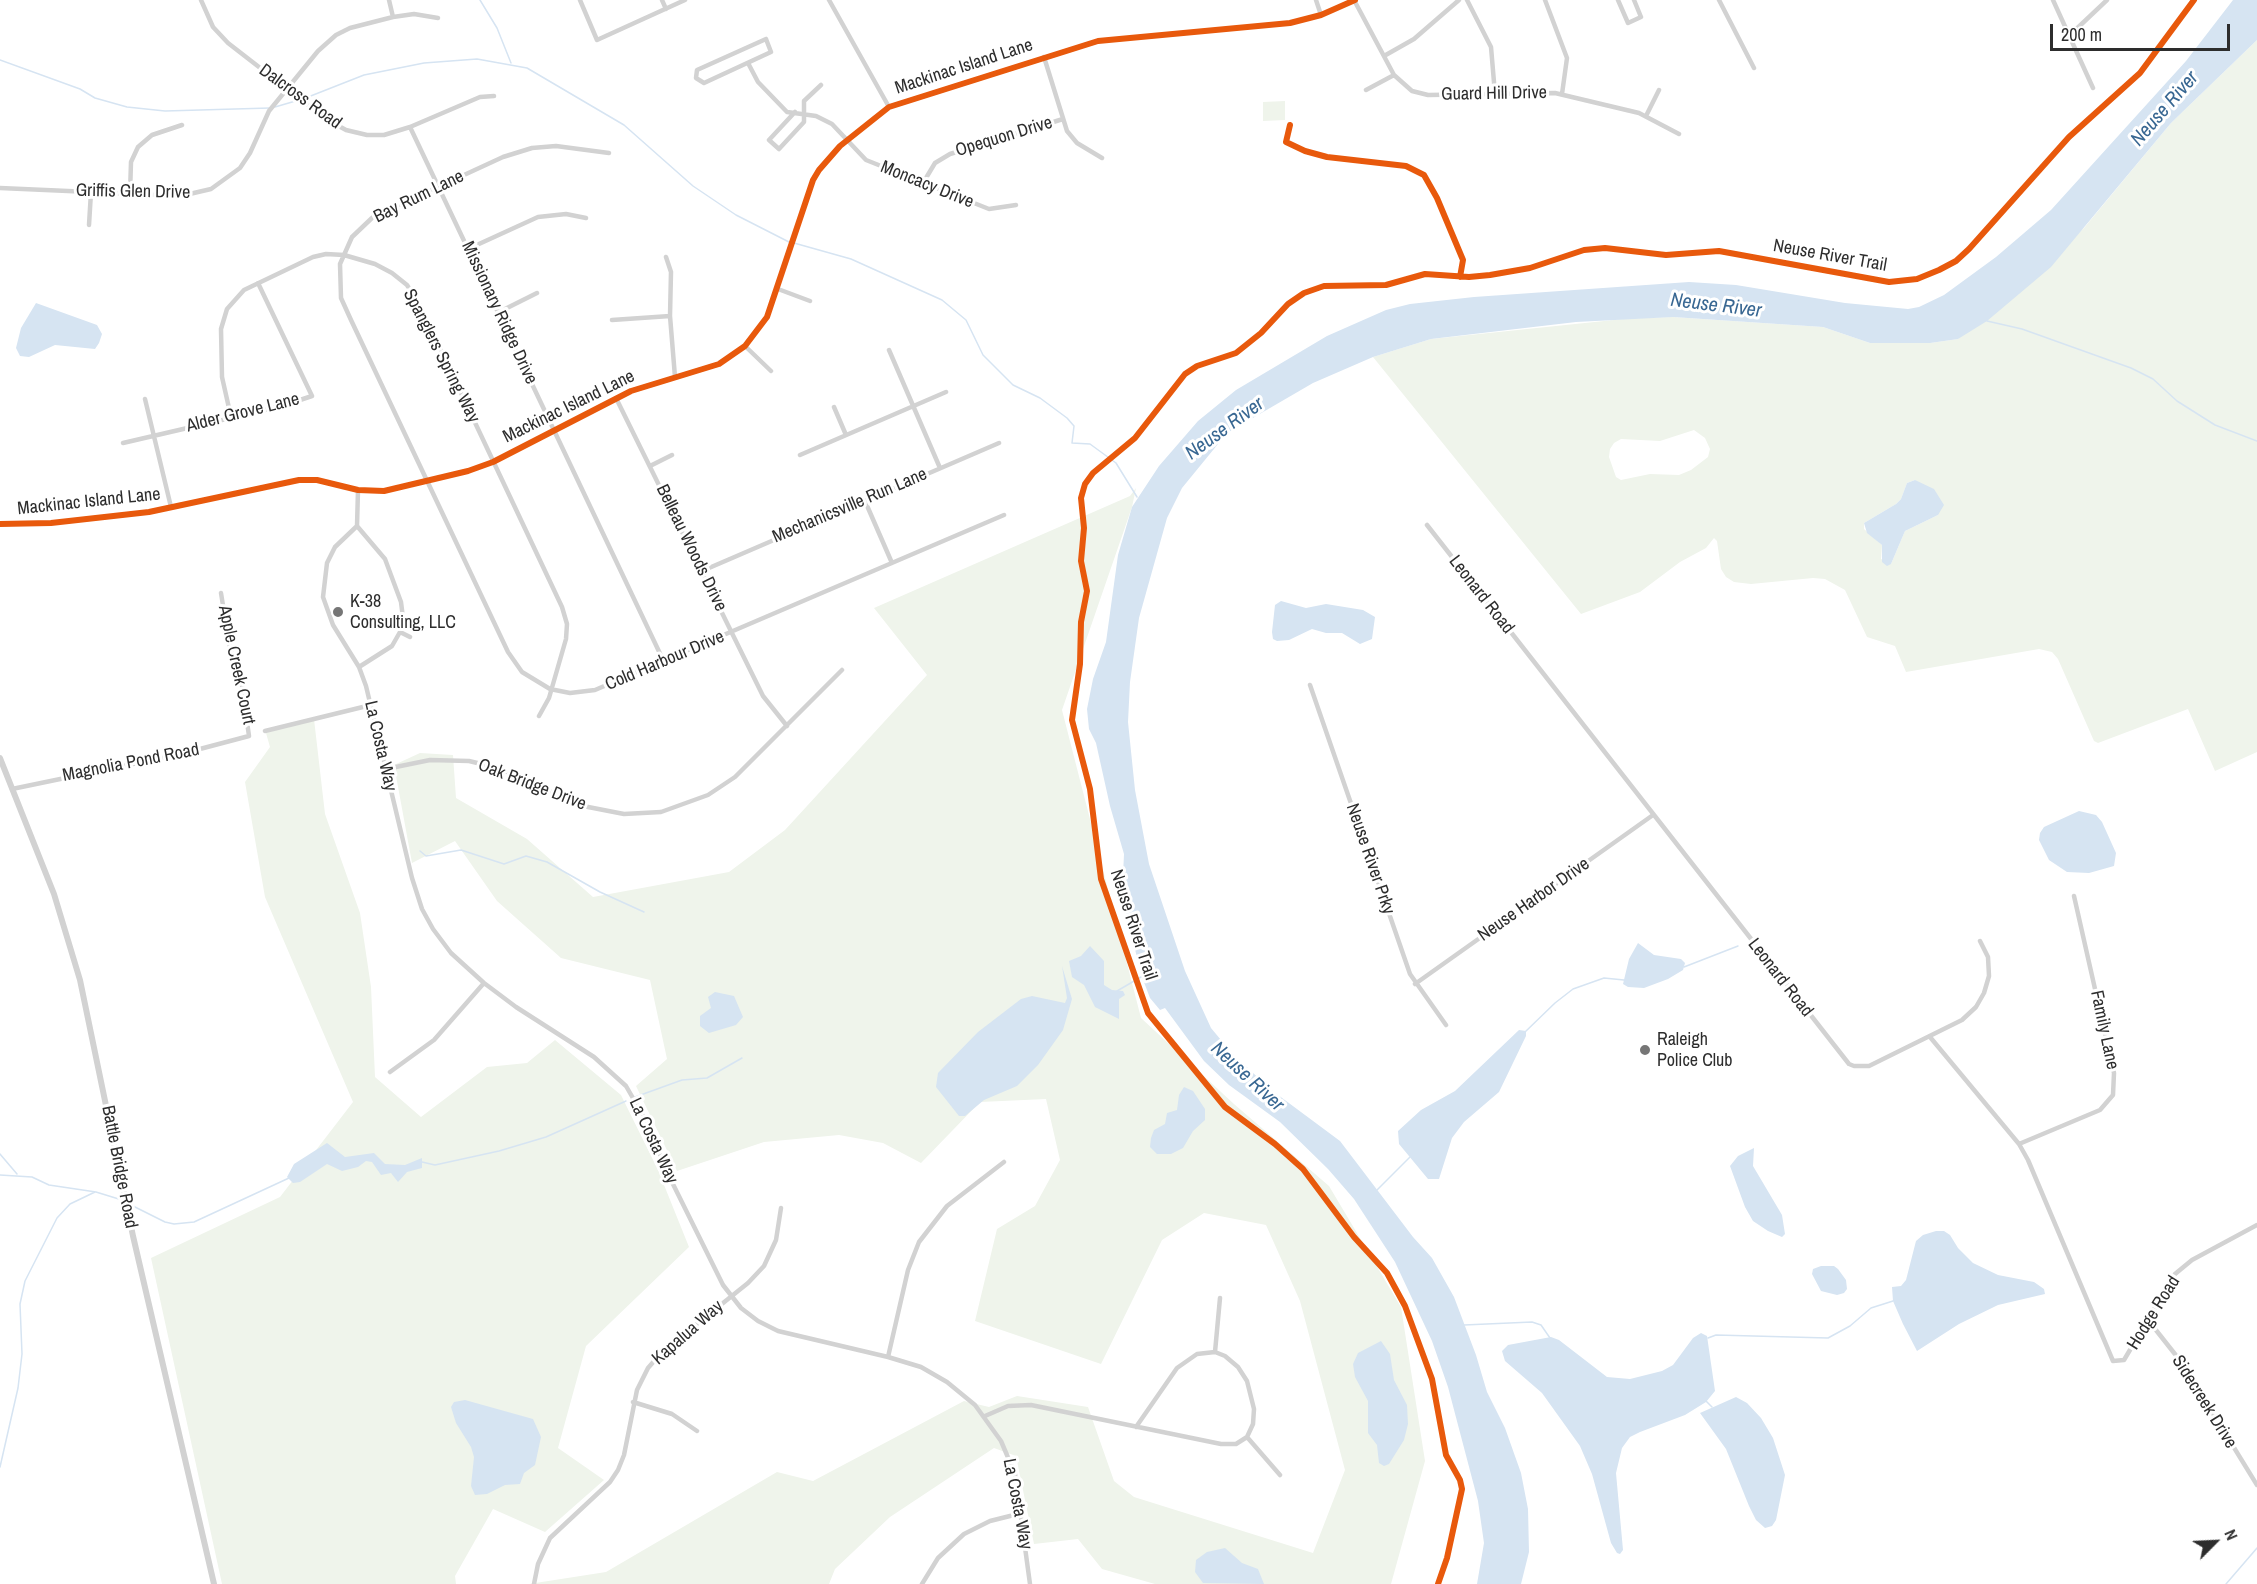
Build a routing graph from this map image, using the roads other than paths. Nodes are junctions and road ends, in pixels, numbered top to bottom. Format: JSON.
{"nodes":[{"id":1,"x":201,"y":0,"type":"edge"},
{"id":2,"x":389,"y":0,"type":"edge"},
{"id":3,"x":580,"y":0,"type":"edge"},
{"id":4,"x":662,"y":0,"type":"edge"},
{"id":5,"x":685,"y":0,"type":"edge"},
{"id":6,"x":829,"y":0,"type":"edge"},
{"id":7,"x":1316,"y":0,"type":"edge"},
{"id":8,"x":1354,"y":0,"type":"edge"},
{"id":9,"x":1459,"y":0,"type":"edge"},
{"id":10,"x":1467,"y":0,"type":"edge"},
{"id":11,"x":1545,"y":0,"type":"edge"},
{"id":12,"x":1618,"y":0,"type":"edge"},
{"id":13,"x":1634,"y":0,"type":"edge"},
{"id":14,"x":1719,"y":0,"type":"edge"},
{"id":15,"x":2053,"y":0,"type":"edge"},
{"id":16,"x":2107,"y":0,"type":"edge"},
{"id":17,"x":666,"y":9,"type":"junction"},
{"id":18,"x":1321,"y":15,"type":"junction"},
{"id":19,"x":393,"y":17,"type":"junction"},
{"id":20,"x":438,"y":18,"type":"dead end"},
{"id":21,"x":2070,"y":35,"type":"junction"},
{"id":22,"x":1384,"y":56,"type":"junction"},
{"id":23,"x":1044,"y":57,"type":"junction"},
{"id":24,"x":748,"y":63,"type":"junction"},
{"id":25,"x":1754,"y":68,"type":"dead end"},
{"id":26,"x":1394,"y":75,"type":"junction"},
{"id":27,"x":821,"y":85,"type":"dead end"},
{"id":28,"x":2093,"y":88,"type":"dead end"},
{"id":29,"x":287,"y":89,"type":"junction"},
{"id":30,"x":1366,"y":90,"type":"dead end"},
{"id":31,"x":1659,"y":90,"type":"dead end"},
{"id":32,"x":1495,"y":94,"type":"junction"},
{"id":33,"x":1562,"y":94,"type":"junction"},
{"id":34,"x":494,"y":96,"type":"dead end"},
{"id":35,"x":889,"y":107,"type":"junction"},
{"id":36,"x":795,"y":112,"type":"junction"},
{"id":37,"x":804,"y":114,"type":"junction"},
{"id":38,"x":1646,"y":116,"type":"junction"},
{"id":39,"x":1063,"y":119,"type":"junction"},
{"id":40,"x":182,"y":125,"type":"dead end"},
{"id":41,"x":411,"y":127,"type":"junction"},
{"id":42,"x":1679,"y":134,"type":"dead end"},
{"id":43,"x":847,"y":140,"type":"junction"},
{"id":44,"x":609,"y":153,"type":"dead end"},
{"id":45,"x":1102,"y":158,"type":"dead end"},
{"id":46,"x":923,"y":183,"type":"junction"},
{"id":47,"x":438,"y":187,"type":"junction"},
{"id":48,"x":0,"y":188,"type":"edge"},
{"id":49,"x":91,"y":192,"type":"junction"},
{"id":50,"x":130,"y":194,"type":"junction"},
{"id":51,"x":1016,"y":205,"type":"dead end"},
{"id":52,"x":586,"y":218,"type":"dead end"},
{"id":53,"x":89,"y":225,"type":"dead end"},
{"id":54,"x":468,"y":249,"type":"junction"},
{"id":55,"x":345,"y":255,"type":"junction"},
{"id":56,"x":666,"y":257,"type":"dead end"},
{"id":57,"x":258,"y":283,"type":"junction"},
{"id":58,"x":778,"y":289,"type":"junction"},
{"id":59,"x":537,"y":293,"type":"dead end"},
{"id":60,"x":810,"y":301,"type":"dead end"},
{"id":61,"x":499,"y":312,"type":"junction"},
{"id":62,"x":670,"y":316,"type":"junction"},
{"id":63,"x":612,"y":320,"type":"dead end"},
{"id":64,"x":745,"y":346,"type":"junction"},
{"id":65,"x":889,"y":350,"type":"dead end"},
{"id":66,"x":771,"y":371,"type":"dead end"},
{"id":67,"x":675,"y":377,"type":"junction"},
{"id":68,"x":946,"y":392,"type":"dead end"},
{"id":69,"x":616,"y":398,"type":"junction"},
{"id":70,"x":145,"y":399,"type":"dead end"},
{"id":71,"x":913,"y":406,"type":"junction"},
{"id":72,"x":834,"y":407,"type":"dead end"},
{"id":73,"x":231,"y":417,"type":"junction"},
{"id":74,"x":554,"y":430,"type":"junction"},
{"id":75,"x":846,"y":435,"type":"junction"},
{"id":76,"x":154,"y":436,"type":"junction"},
{"id":77,"x":123,"y":443,"type":"dead end"},
{"id":78,"x":999,"y":443,"type":"dead end"},
{"id":79,"x":672,"y":455,"type":"dead end"},
{"id":80,"x":800,"y":455,"type":"dead end"},
{"id":81,"x":493,"y":462,"type":"junction"},
{"id":82,"x":650,"y":466,"type":"junction"},
{"id":83,"x":940,"y":468,"type":"junction"},
{"id":84,"x":427,"y":481,"type":"junction"},
{"id":85,"x":358,"y":490,"type":"junction"},
{"id":86,"x":865,"y":501,"type":"junction"},
{"id":87,"x":171,"y":507,"type":"junction"},
{"id":88,"x":1004,"y":515,"type":"dead end"},
{"id":89,"x":0,"y":525,"type":"edge"},
{"id":90,"x":1427,"y":525,"type":"dead end"},
{"id":91,"x":357,"y":526,"type":"junction"},
{"id":92,"x":892,"y":563,"type":"junction"},
{"id":93,"x":702,"y":571,"type":"junction"},
{"id":94,"x":221,"y":593,"type":"dead end"},
{"id":95,"x":400,"y":632,"type":"junction"},
{"id":96,"x":732,"y":633,"type":"junction"},
{"id":97,"x":410,"y":637,"type":"dead end"},
{"id":98,"x":664,"y":662,"type":"junction"},
{"id":99,"x":359,"y":667,"type":"junction"},
{"id":100,"x":842,"y":670,"type":"dead end"},
{"id":101,"x":1310,"y":685,"type":"dead end"},
{"id":102,"x":550,"y":689,"type":"junction"},
{"id":103,"x":370,"y":705,"type":"junction"},
{"id":104,"x":539,"y":716,"type":"dead end"},
{"id":105,"x":787,"y":726,"type":"junction"},
{"id":106,"x":265,"y":731,"type":"dead end"},
{"id":107,"x":249,"y":736,"type":"joint"},
{"id":108,"x":0,"y":758,"type":"edge"},
{"id":109,"x":386,"y":769,"type":"junction"},
{"id":110,"x":12,"y":789,"type":"junction"},
{"id":111,"x":1653,"y":815,"type":"junction"},
{"id":112,"x":2074,"y":896,"type":"dead end"},
{"id":113,"x":1980,"y":941,"type":"dead end"},
{"id":114,"x":484,"y":983,"type":"junction"},
{"id":115,"x":1415,"y":984,"type":"junction"},
{"id":116,"x":1446,"y":1025,"type":"dead end"},
{"id":117,"x":1930,"y":1037,"type":"junction"},
{"id":118,"x":390,"y":1072,"type":"dead end"},
{"id":119,"x":2019,"y":1144,"type":"junction"},
{"id":120,"x":1004,"y":1162,"type":"dead end"},
{"id":121,"x":781,"y":1208,"type":"dead end"},
{"id":122,"x":2257,"y":1225,"type":"edge"},
{"id":123,"x":730,"y":1297,"type":"junction"},
{"id":124,"x":1220,"y":1298,"type":"dead end"},
{"id":125,"x":2148,"y":1320,"type":"junction"},
{"id":126,"x":1215,"y":1352,"type":"junction"},
{"id":127,"x":888,"y":1357,"type":"junction"},
{"id":128,"x":633,"y":1402,"type":"junction"},
{"id":129,"x":985,"y":1416,"type":"junction"},
{"id":130,"x":1136,"y":1426,"type":"junction"},
{"id":131,"x":697,"y":1431,"type":"dead end"},
{"id":132,"x":1247,"y":1437,"type":"junction"},
{"id":133,"x":1280,"y":1475,"type":"dead end"},
{"id":134,"x":2257,"y":1485,"type":"edge"},
{"id":135,"x":1022,"y":1513,"type":"junction"},
{"id":136,"x":214,"y":1584,"type":"edge"},
{"id":137,"x":534,"y":1584,"type":"edge"},
{"id":138,"x":922,"y":1584,"type":"edge"},
{"id":139,"x":1030,"y":1584,"type":"edge"}],
"edges":[{"from":1,"to":29,"type":"street","name":"Dalcross Road"},
{"from":2,"to":19,"type":"street"},
{"from":3,"to":17,"type":"street"},
{"from":4,"to":17,"type":"street"},
{"from":5,"to":17,"type":"street"},
{"from":6,"to":35,"type":"street"},
{"from":7,"to":18,"type":"street"},
{"from":8,"to":18,"type":"street","name":"Mackinac Island Lane"},
{"from":8,"to":22,"type":"street","name":"Guard Hill Drive"},
{"from":9,"to":22,"type":"street"},
{"from":10,"to":32,"type":"street"},
{"from":11,"to":33,"type":"street"},
{"from":12,"to":13,"type":"street"},
{"from":14,"to":25,"type":"street"},
{"from":15,"to":21,"type":"street"},
{"from":16,"to":21,"type":"street"},
{"from":18,"to":23,"type":"street","name":"Mackinac Island Lane"},
{"from":19,"to":20,"type":"street","name":"Griffis Glen Drive"},
{"from":19,"to":29,"type":"street","name":"Griffis Glen Drive"},
{"from":21,"to":28,"type":"street"},
{"from":22,"to":26,"type":"street","name":"Guard Hill Drive"},
{"from":23,"to":35,"type":"street","name":"Mackinac Island Lane"},
{"from":23,"to":39,"type":"street"},
{"from":24,"to":24,"type":"street"},
{"from":24,"to":36,"type":"street"},
{"from":26,"to":30,"type":"street"},
{"from":26,"to":32,"type":"street","name":"Guard Hill Drive"},
{"from":27,"to":37,"type":"street"},
{"from":29,"to":41,"type":"street","name":"Dalcross Road"},
{"from":29,"to":50,"type":"street","name":"Griffis Glen Drive"},
{"from":31,"to":38,"type":"street"},
{"from":32,"to":33,"type":"street","name":"Guard Hill Drive"},
{"from":33,"to":38,"type":"street","name":"Guard Hill Drive"},
{"from":34,"to":41,"type":"street","name":"Dalcross Road"},
{"from":35,"to":43,"type":"street","name":"Mackinac Island Lane"},
{"from":36,"to":37,"type":"street","name":"Moncacy Drive"},
{"from":36,"to":37,"type":"street"},
{"from":37,"to":43,"type":"street","name":"Moncacy Drive"},
{"from":38,"to":42,"type":"street","name":"Guard Hill Drive"},
{"from":39,"to":45,"type":"street"},
{"from":39,"to":46,"type":"street","name":"Opequon Drive"},
{"from":40,"to":50,"type":"street"},
{"from":41,"to":47,"type":"street","name":"Missionary Ridge Drive"},
{"from":43,"to":46,"type":"street","name":"Moncacy Drive"},
{"from":43,"to":58,"type":"street","name":"Mackinac Island Lane"},
{"from":44,"to":47,"type":"street","name":"Bay Rum Lane"},
{"from":46,"to":51,"type":"street","name":"Moncacy Drive"},
{"from":47,"to":54,"type":"street","name":"Missionary Ridge Drive"},
{"from":47,"to":55,"type":"street","name":"Bay Rum Lane"},
{"from":48,"to":49,"type":"street","name":"Griffis Glen Drive"},
{"from":49,"to":50,"type":"street","name":"Griffis Glen Drive"},
{"from":49,"to":53,"type":"street"},
{"from":52,"to":54,"type":"street"},
{"from":54,"to":61,"type":"street","name":"Missionary Ridge Drive"},
{"from":55,"to":57,"type":"street","name":"Spanglers Spring Way"},
{"from":55,"to":81,"type":"street","name":"Spanglers Spring Way"},
{"from":55,"to":84,"type":"street","name":"Bay Rum Lane"},
{"from":56,"to":62,"type":"street"},
{"from":57,"to":73,"type":"street","name":"Spanglers Spring Way"},
{"from":57,"to":73,"type":"street","name":"Alder Grove Lane"},
{"from":58,"to":60,"type":"street"},
{"from":58,"to":64,"type":"street","name":"Mackinac Island Lane"},
{"from":59,"to":61,"type":"street"},
{"from":61,"to":74,"type":"street","name":"Missionary Ridge Drive"},
{"from":62,"to":63,"type":"street"},
{"from":62,"to":67,"type":"street"},
{"from":64,"to":66,"type":"street"},
{"from":64,"to":67,"type":"street","name":"Mackinac Island Lane"},
{"from":65,"to":71,"type":"street"},
{"from":67,"to":69,"type":"street","name":"Mackinac Island Lane"},
{"from":68,"to":71,"type":"street"},
{"from":69,"to":74,"type":"street","name":"Mackinac Island Lane"},
{"from":69,"to":82,"type":"street","name":"Belleau Woods Drive"},
{"from":70,"to":76,"type":"street"},
{"from":71,"to":75,"type":"street"},
{"from":71,"to":83,"type":"street"},
{"from":72,"to":75,"type":"street"},
{"from":73,"to":76,"type":"street","name":"Alder Grove Lane"},
{"from":74,"to":81,"type":"street","name":"Mackinac Island Lane"},
{"from":74,"to":98,"type":"street","name":"Missionary Ridge Drive"},
{"from":75,"to":80,"type":"street"},
{"from":76,"to":77,"type":"street","name":"Alder Grove Lane"},
{"from":76,"to":87,"type":"street"},
{"from":78,"to":83,"type":"street","name":"Mechanicsville Run Lane"},
{"from":79,"to":82,"type":"street"},
{"from":81,"to":84,"type":"street","name":"Mackinac Island Lane"},
{"from":81,"to":102,"type":"street","name":"Spanglers Spring Way"},
{"from":82,"to":93,"type":"street","name":"Belleau Woods Drive"},
{"from":83,"to":86,"type":"street","name":"Mechanicsville Run Lane"},
{"from":84,"to":85,"type":"street","name":"Mackinac Island Lane"},
{"from":84,"to":102,"type":"street","name":"Cold Harbour Drive"},
{"from":85,"to":87,"type":"street","name":"Mackinac Island Lane"},
{"from":85,"to":91,"type":"street"},
{"from":86,"to":92,"type":"street"},
{"from":86,"to":93,"type":"street","name":"Mechanicsville Run Lane"},
{"from":87,"to":89,"type":"street","name":"Mackinac Island Lane"},
{"from":88,"to":92,"type":"street","name":"Cold Harbour Drive"},
{"from":90,"to":111,"type":"street","name":"Leonard Road"},
{"from":91,"to":95,"type":"street"},
{"from":91,"to":99,"type":"street","name":"La Costa Way"},
{"from":92,"to":96,"type":"street","name":"Cold Harbour Drive"},
{"from":93,"to":96,"type":"street","name":"Belleau Woods Drive"},
{"from":94,"to":107,"type":"street","name":"Apple Creek Court"},
{"from":95,"to":97,"type":"street"},
{"from":95,"to":99,"type":"street"},
{"from":96,"to":98,"type":"street","name":"Cold Harbour Drive"},
{"from":96,"to":105,"type":"street","name":"Belleau Woods Drive"},
{"from":98,"to":102,"type":"street","name":"Cold Harbour Drive"},
{"from":99,"to":103,"type":"street","name":"La Costa Way"},
{"from":100,"to":105,"type":"street","name":"Oak Bridge Drive"},
{"from":101,"to":115,"type":"street","name":"Neuse River Prky"},
{"from":102,"to":104,"type":"street","name":"Spanglers Spring Way"},
{"from":103,"to":106,"type":"street"},
{"from":103,"to":109,"type":"street","name":"La Costa Way"},
{"from":105,"to":109,"type":"street","name":"Oak Bridge Drive"},
{"from":107,"to":110,"type":"street","name":"Magnolia Pond Road"},
{"from":108,"to":110,"type":"street","name":"Battle Bridge Road"},
{"from":109,"to":114,"type":"street","name":"La Costa Way"},
{"from":110,"to":136,"type":"street","name":"Battle Bridge Road"},
{"from":111,"to":115,"type":"street","name":"Neuse Harbor Drive"},
{"from":111,"to":117,"type":"street","name":"Leonard Road"},
{"from":112,"to":119,"type":"street","name":"Family Lane"},
{"from":113,"to":117,"type":"street","name":"Leonard Road"},
{"from":114,"to":118,"type":"street"},
{"from":114,"to":123,"type":"street","name":"La Costa Way"},
{"from":115,"to":116,"type":"street","name":"Neuse River Prky"},
{"from":117,"to":119,"type":"street"},
{"from":119,"to":125,"type":"street","name":"Hodge Road"},
{"from":120,"to":127,"type":"street"},
{"from":121,"to":123,"type":"street","name":"Kapalua Way"},
{"from":122,"to":125,"type":"street","name":"Hodge Road"},
{"from":123,"to":127,"type":"street","name":"La Costa Way"},
{"from":123,"to":128,"type":"street","name":"Kapalua Way"},
{"from":124,"to":126,"type":"street"},
{"from":125,"to":134,"type":"street","name":"Sidecreek Drive"},
{"from":126,"to":130,"type":"street"},
{"from":126,"to":132,"type":"street"},
{"from":127,"to":129,"type":"street","name":"La Costa Way"},
{"from":128,"to":131,"type":"street"},
{"from":128,"to":137,"type":"street","name":"Kapalua Way"},
{"from":129,"to":130,"type":"street"},
{"from":129,"to":135,"type":"street","name":"La Costa Way"},
{"from":130,"to":132,"type":"street"},
{"from":132,"to":133,"type":"street"},
{"from":135,"to":138,"type":"street"},
{"from":135,"to":139,"type":"street","name":"La Costa Way"}]}
